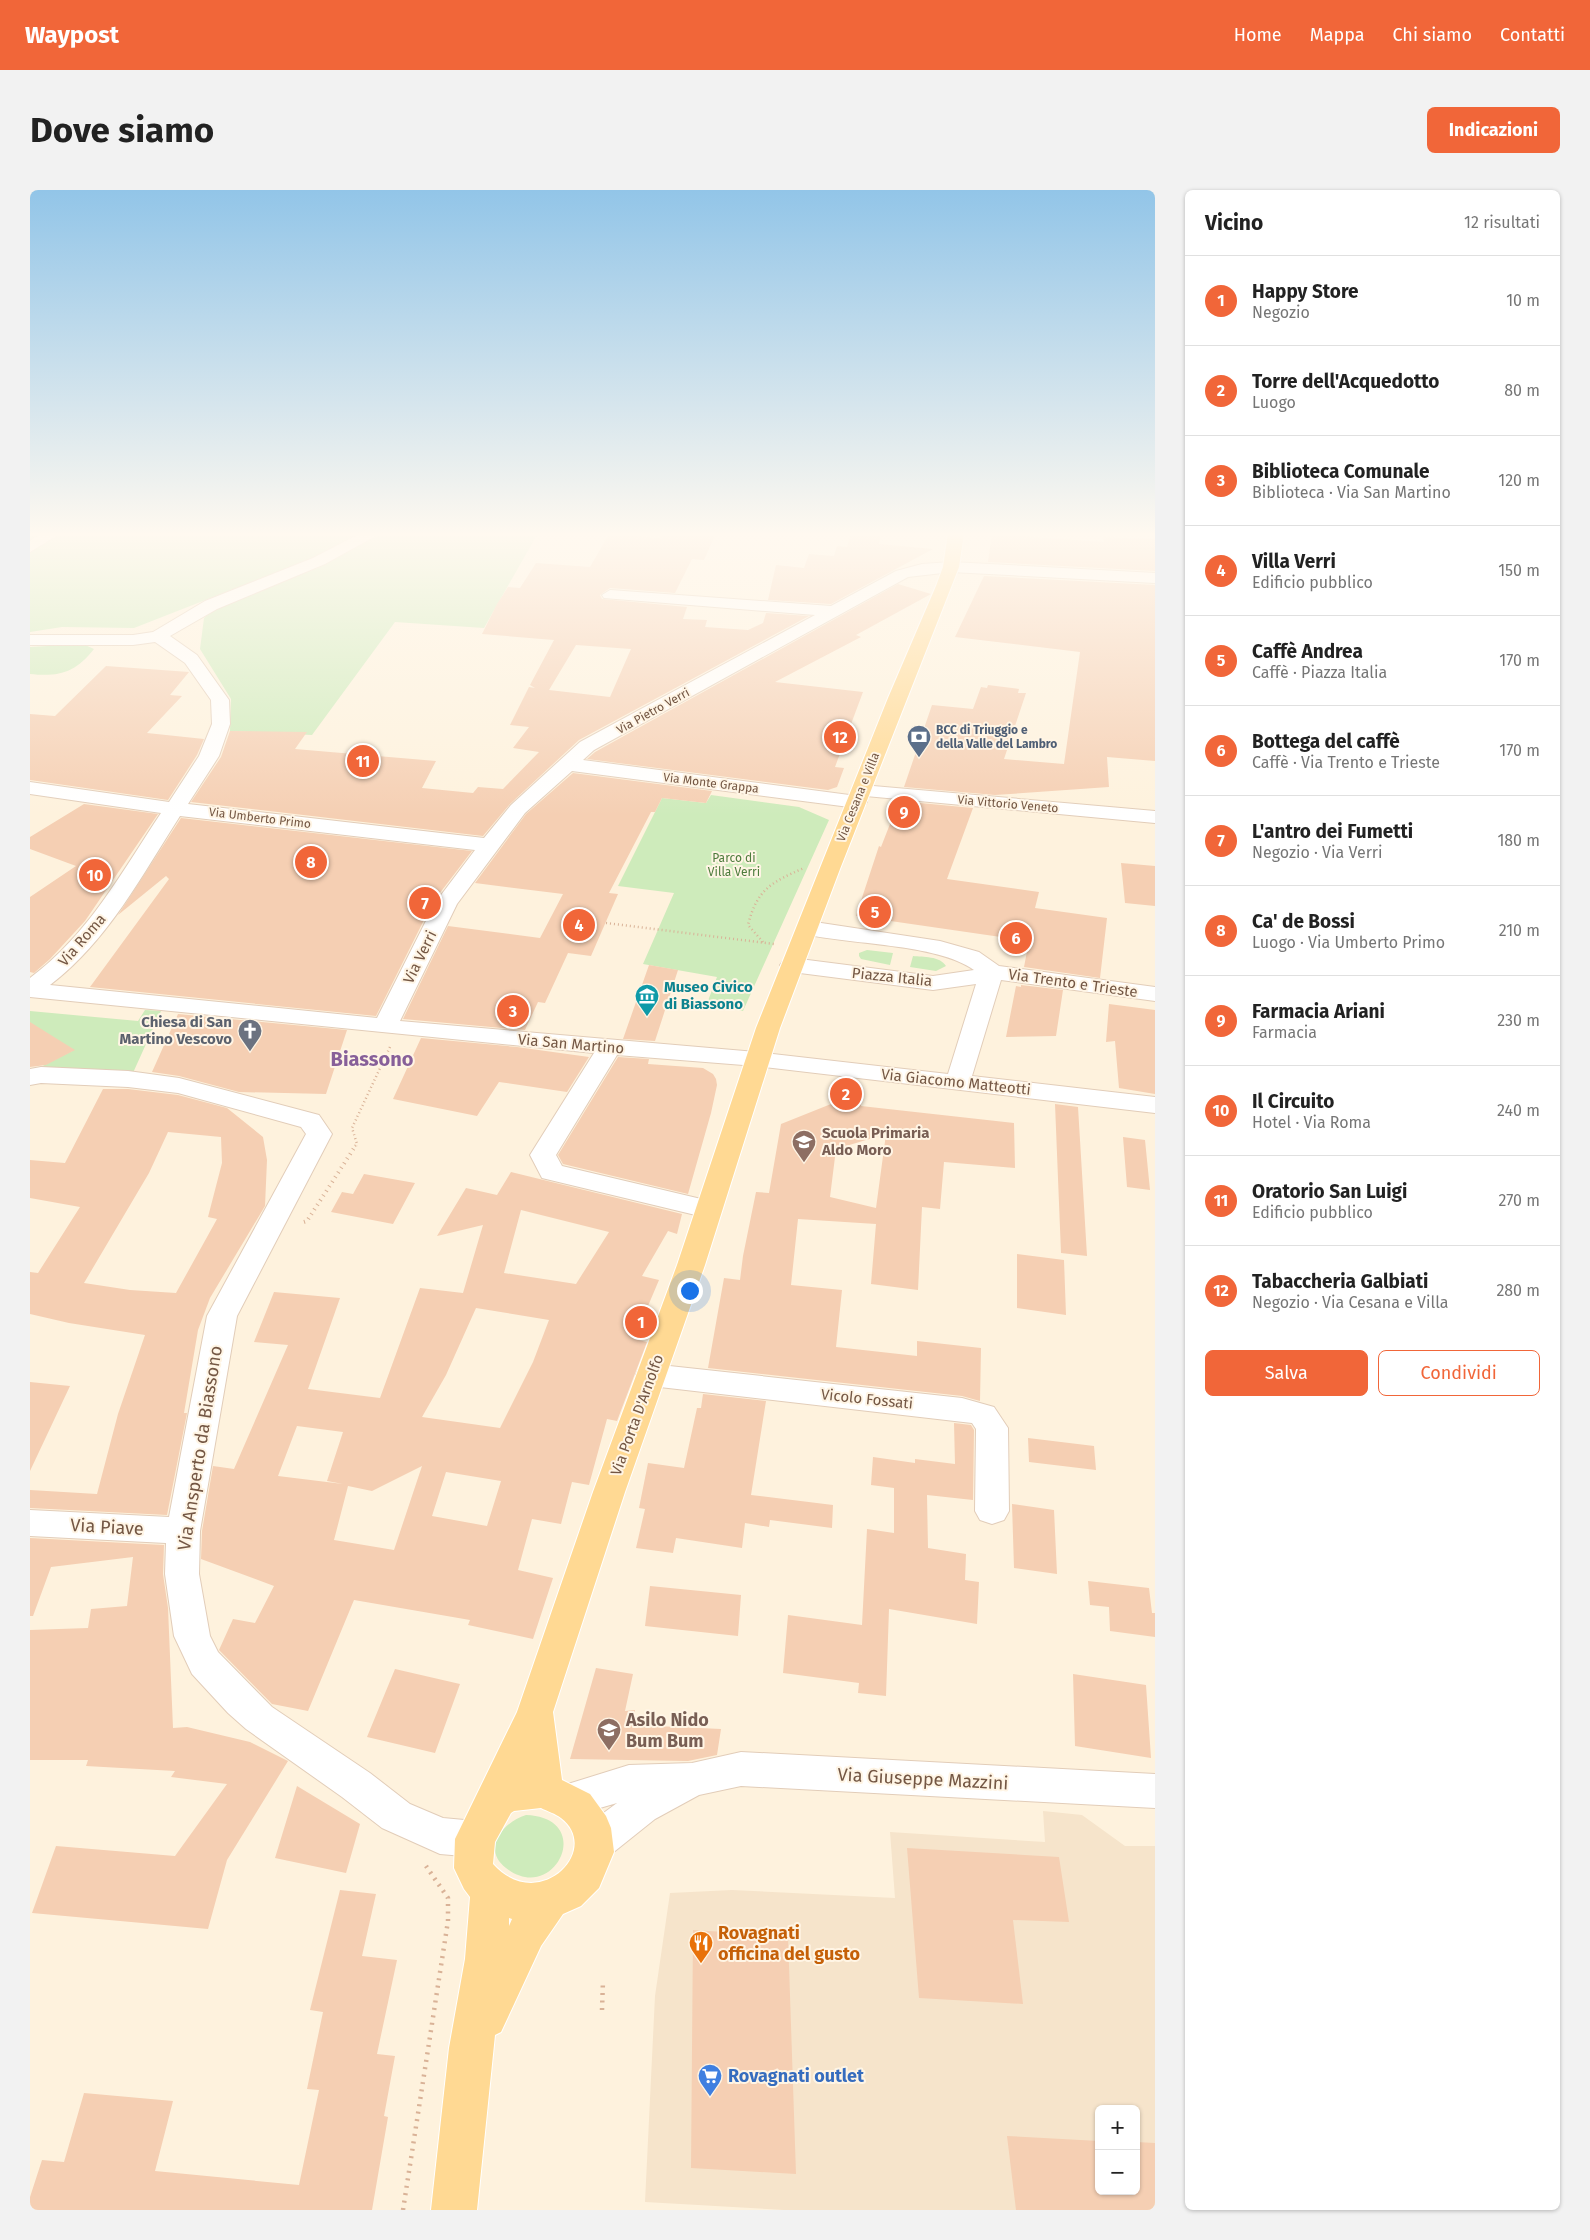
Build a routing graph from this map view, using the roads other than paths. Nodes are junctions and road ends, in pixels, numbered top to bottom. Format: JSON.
{"nodes":[{"id":1,"x":175,"y":627,"type":"edge"},
{"id":2,"x":804,"y":627,"type":"edge"},
{"id":3,"x":925,"y":627,"type":"edge"},
{"id":4,"x":158,"y":636,"type":"junction"},
{"id":5,"x":30,"y":640,"type":"edge"},
{"id":6,"x":566,"y":764,"type":"junction"},
{"id":7,"x":30,"y":788,"type":"edge"},
{"id":8,"x":859,"y":796,"type":"junction"},
{"id":9,"x":176,"y":809,"type":"junction"},
{"id":10,"x":1155,"y":817,"type":"edge"},
{"id":11,"x":491,"y":844,"type":"junction"},
{"id":12,"x":871,"y":938,"type":"junction"},
{"id":13,"x":800,"y":947,"type":"junction"},
{"id":14,"x":992,"y":972,"type":"junction"},
{"id":15,"x":854,"y":973,"type":"junction"},
{"id":16,"x":30,"y":989,"type":"edge"},
{"id":17,"x":1155,"y":994,"type":"edge"},
{"id":18,"x":386,"y":1025,"type":"junction"},
{"id":19,"x":610,"y":1047,"type":"junction"},
{"id":20,"x":756,"y":1059,"type":"junction"},
{"id":21,"x":30,"y":1077,"type":"edge"},
{"id":22,"x":958,"y":1082,"type":"junction"},
{"id":23,"x":1155,"y":1105,"type":"edge"},
{"id":24,"x":708,"y":1209,"type":"junction"},
{"id":25,"x":651,"y":1375,"type":"junction"},
{"id":26,"x":992,"y":1511,"type":"dead end"},
{"id":27,"x":30,"y":1523,"type":"edge"},
{"id":28,"x":183,"y":1531,"type":"junction"},
{"id":29,"x":535,"y":1712,"type":"junction"},
{"id":30,"x":692,"y":1780,"type":"junction"},
{"id":31,"x":1155,"y":1791,"type":"edge"},
{"id":32,"x":557,"y":1795,"type":"junction"},
{"id":33,"x":475,"y":1839,"type":"junction"},
{"id":34,"x":596,"y":1842,"type":"junction"},
{"id":35,"x":491,"y":1889,"type":"junction"},
{"id":36,"x":548,"y":1902,"type":"junction"},
{"id":37,"x":471,"y":2048,"type":"junction"},
{"id":38,"x":454,"y":2210,"type":"edge"}],
"edges":[{"from":1,"to":4,"type":"street"},
{"from":2,"to":6,"type":"street","name":"Via Pietro Verri"},
{"from":3,"to":8,"type":"main road","name":"Via Cesana e Villa"},
{"from":4,"to":5,"type":"street"},
{"from":4,"to":9,"type":"street","name":"Via Roma"},
{"from":6,"to":8,"type":"street","name":"Via Monte Grappa"},
{"from":6,"to":11,"type":"street","name":"Via Pietro Verri"},
{"from":7,"to":9,"type":"street","name":"Via Umberto Primo"},
{"from":8,"to":10,"type":"street","name":"Via Vittorio Veneto"},
{"from":8,"to":13,"type":"main road","name":"Via Cesana e Villa"},
{"from":9,"to":11,"type":"street","name":"Via Umberto Primo"},
{"from":9,"to":16,"type":"street","name":"Via Roma"},
{"from":11,"to":18,"type":"street","name":"Via Verri"},
{"from":12,"to":13,"type":"street"},
{"from":12,"to":14,"type":"street"},
{"from":12,"to":15,"type":"street"},
{"from":13,"to":15,"type":"street","name":"Piazza Italia"},
{"from":13,"to":20,"type":"main road","name":"Via Cesana e Villa"},
{"from":14,"to":15,"type":"street","name":"Piazza Italia"},
{"from":14,"to":17,"type":"street","name":"Via Trento e Trieste"},
{"from":14,"to":22,"type":"street"},
{"from":16,"to":18,"type":"street","name":"Via San Martino"},
{"from":18,"to":19,"type":"street","name":"Via San Martino"},
{"from":19,"to":20,"type":"street","name":"Via San Martino"},
{"from":19,"to":24,"type":"street"},
{"from":20,"to":22,"type":"street","name":"Via Giacomo Matteotti"},
{"from":20,"to":24,"type":"main road","name":"Via Porta D'Arnolfo"},
{"from":21,"to":28,"type":"street","name":"Via Ansperto da Biassono"},
{"from":22,"to":23,"type":"street","name":"Via Giacomo Matteotti"},
{"from":24,"to":25,"type":"main road","name":"Via Porta D'Arnolfo"},
{"from":25,"to":26,"type":"street","name":"Vicolo Fossati"},
{"from":25,"to":29,"type":"main road","name":"Via Porta D'Arnolfo"},
{"from":27,"to":28,"type":"street","name":"Via Piave"},
{"from":28,"to":33,"type":"street","name":"Via Ansperto da Biassono"},
{"from":29,"to":32,"type":"main road","name":"Via Porta D'Arnolfo"},
{"from":29,"to":33,"type":"main road","name":"Via Porta D'Arnolfo"},
{"from":30,"to":31,"type":"street","name":"Via Giuseppe Mazzini"},
{"from":30,"to":32,"type":"street","name":"Via Giuseppe Mazzini"},
{"from":30,"to":34,"type":"street","name":"Via Giuseppe Mazzini"},
{"from":32,"to":33,"type":"main road"},
{"from":32,"to":34,"type":"main road"},
{"from":33,"to":35,"type":"main road"},
{"from":34,"to":36,"type":"main road"},
{"from":35,"to":36,"type":"main road"},
{"from":35,"to":37,"type":"main road"},
{"from":36,"to":37,"type":"main road"},
{"from":37,"to":38,"type":"main road"}]}
